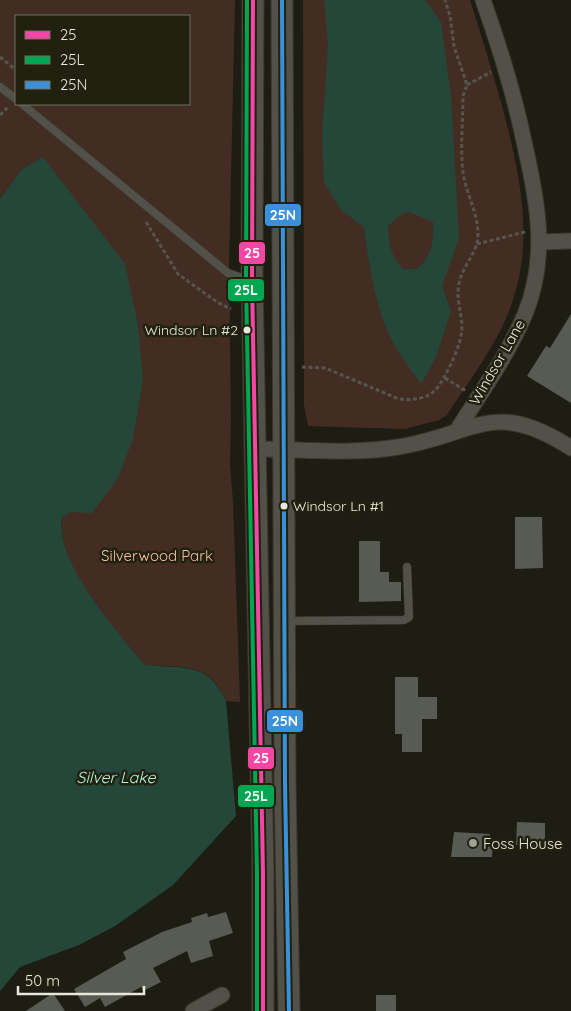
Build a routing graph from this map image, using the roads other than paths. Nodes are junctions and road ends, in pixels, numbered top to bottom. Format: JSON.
{"nodes":[{"id":1,"x":252,"y":0,"type":"edge"},
{"id":2,"x":282,"y":0,"type":"edge"},
{"id":3,"x":483,"y":0,"type":"edge"},
{"id":4,"x":0,"y":87,"type":"edge"},
{"id":5,"x":15,"y":98,"type":"edge"},
{"id":6,"x":23,"y":105,"type":"edge"},
{"id":7,"x":540,"y":236,"type":"junction"},
{"id":8,"x":571,"y":241,"type":"edge"},
{"id":9,"x":252,"y":281,"type":"junction"},
{"id":10,"x":458,"y":429,"type":"junction"},
{"id":11,"x":571,"y":448,"type":"edge"},
{"id":12,"x":254,"y":449,"type":"junction"},
{"id":13,"x":283,"y":449,"type":"junction"},
{"id":14,"x":407,"y":568,"type":"dead end"},
{"id":15,"x":284,"y":622,"type":"junction"},
{"id":16,"x":222,"y":996,"type":"dead end"},
{"id":17,"x":193,"y":1011,"type":"edge"},
{"id":18,"x":263,"y":1011,"type":"edge"},
{"id":19,"x":289,"y":1011,"type":"edge"}],
"edges":[{"from":1,"to":9,"type":"main road"},
{"from":2,"to":13,"type":"main road"},
{"from":3,"to":7,"type":"street","name":"Windsor Lane"},
{"from":4,"to":5,"type":"lane"},
{"from":6,"to":9,"type":"lane"},
{"from":7,"to":8,"type":"street"},
{"from":7,"to":10,"type":"street","name":"Windsor Lane"},
{"from":9,"to":12,"type":"main road"},
{"from":10,"to":11,"type":"street","name":"Windsor Lane"},
{"from":10,"to":13,"type":"street"},
{"from":12,"to":13,"type":"street"},
{"from":12,"to":18,"type":"main road"},
{"from":13,"to":15,"type":"main road"},
{"from":14,"to":15,"type":"lane"},
{"from":15,"to":19,"type":"main road"},
{"from":16,"to":17,"type":"street"}]}
